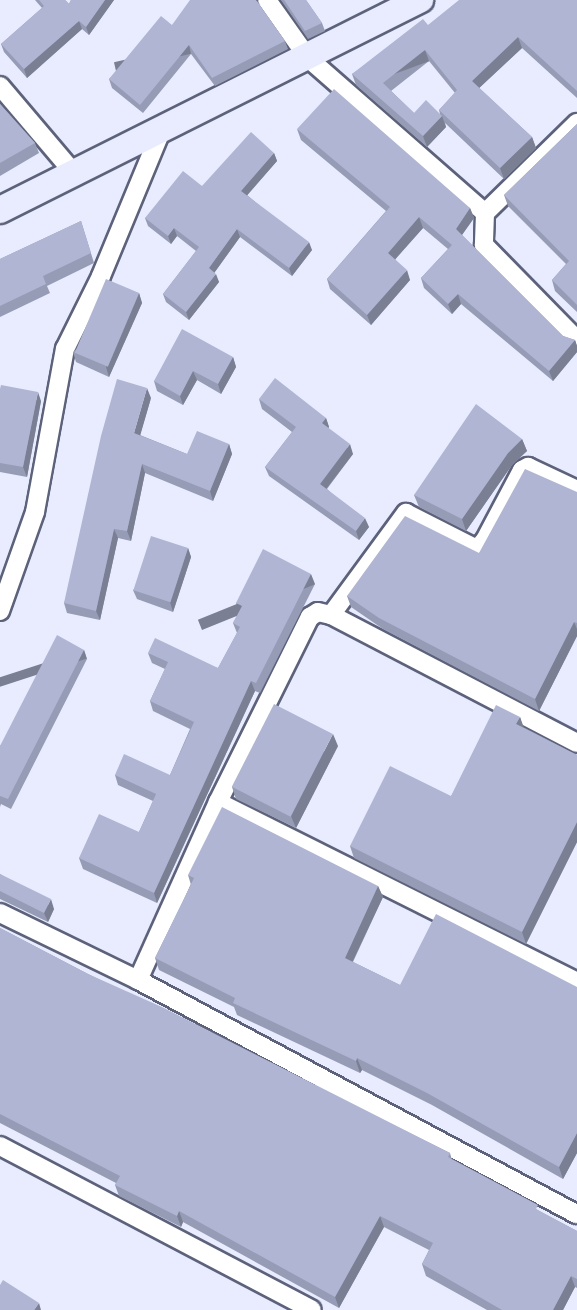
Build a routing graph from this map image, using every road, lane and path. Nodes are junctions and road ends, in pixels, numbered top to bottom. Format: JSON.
{"nodes":[{"id":1,"x":267,"y":0,"type":"edge"},
{"id":2,"x":420,"y":0,"type":"edge"},
{"id":3,"x":308,"y":58,"type":"junction"},
{"id":4,"x":0,"y":86,"type":"edge"},
{"id":5,"x":577,"y":123,"type":"edge"},
{"id":6,"x":162,"y":129,"type":"junction"},
{"id":7,"x":74,"y":172,"type":"junction"},
{"id":8,"x":0,"y":210,"type":"edge"},
{"id":9,"x":485,"y":213,"type":"junction"},
{"id":10,"x":575,"y":338,"type":"edge"},
{"id":11,"x":577,"y":490,"type":"edge"},
{"id":12,"x":0,"y":611,"type":"edge"},
{"id":13,"x":331,"y":615,"type":"junction"},
{"id":14,"x":577,"y":743,"type":"edge"},
{"id":15,"x":218,"y":802,"type":"junction"},
{"id":16,"x":0,"y":913,"type":"edge"},
{"id":17,"x":138,"y":980,"type":"junction"},
{"id":18,"x":577,"y":982,"type":"edge"},
{"id":19,"x":0,"y":1146,"type":"edge"},
{"id":20,"x":577,"y":1214,"type":"edge"},
{"id":21,"x":312,"y":1310,"type":"edge"}],
"edges":[{"from":1,"to":3,"type":"street"},
{"from":2,"to":3,"type":"main road"},
{"from":3,"to":6,"type":"main road"},
{"from":3,"to":9,"type":"street"},
{"from":4,"to":7,"type":"street"},
{"from":5,"to":9,"type":"street"},
{"from":6,"to":7,"type":"main road"},
{"from":6,"to":12,"type":"street"},
{"from":7,"to":8,"type":"main road"},
{"from":9,"to":10,"type":"street"},
{"from":11,"to":13,"type":"street"},
{"from":13,"to":14,"type":"street"},
{"from":13,"to":15,"type":"street"},
{"from":15,"to":17,"type":"street"},
{"from":15,"to":18,"type":"street"},
{"from":16,"to":17,"type":"street"},
{"from":17,"to":20,"type":"street"},
{"from":19,"to":21,"type":"street"}]}
